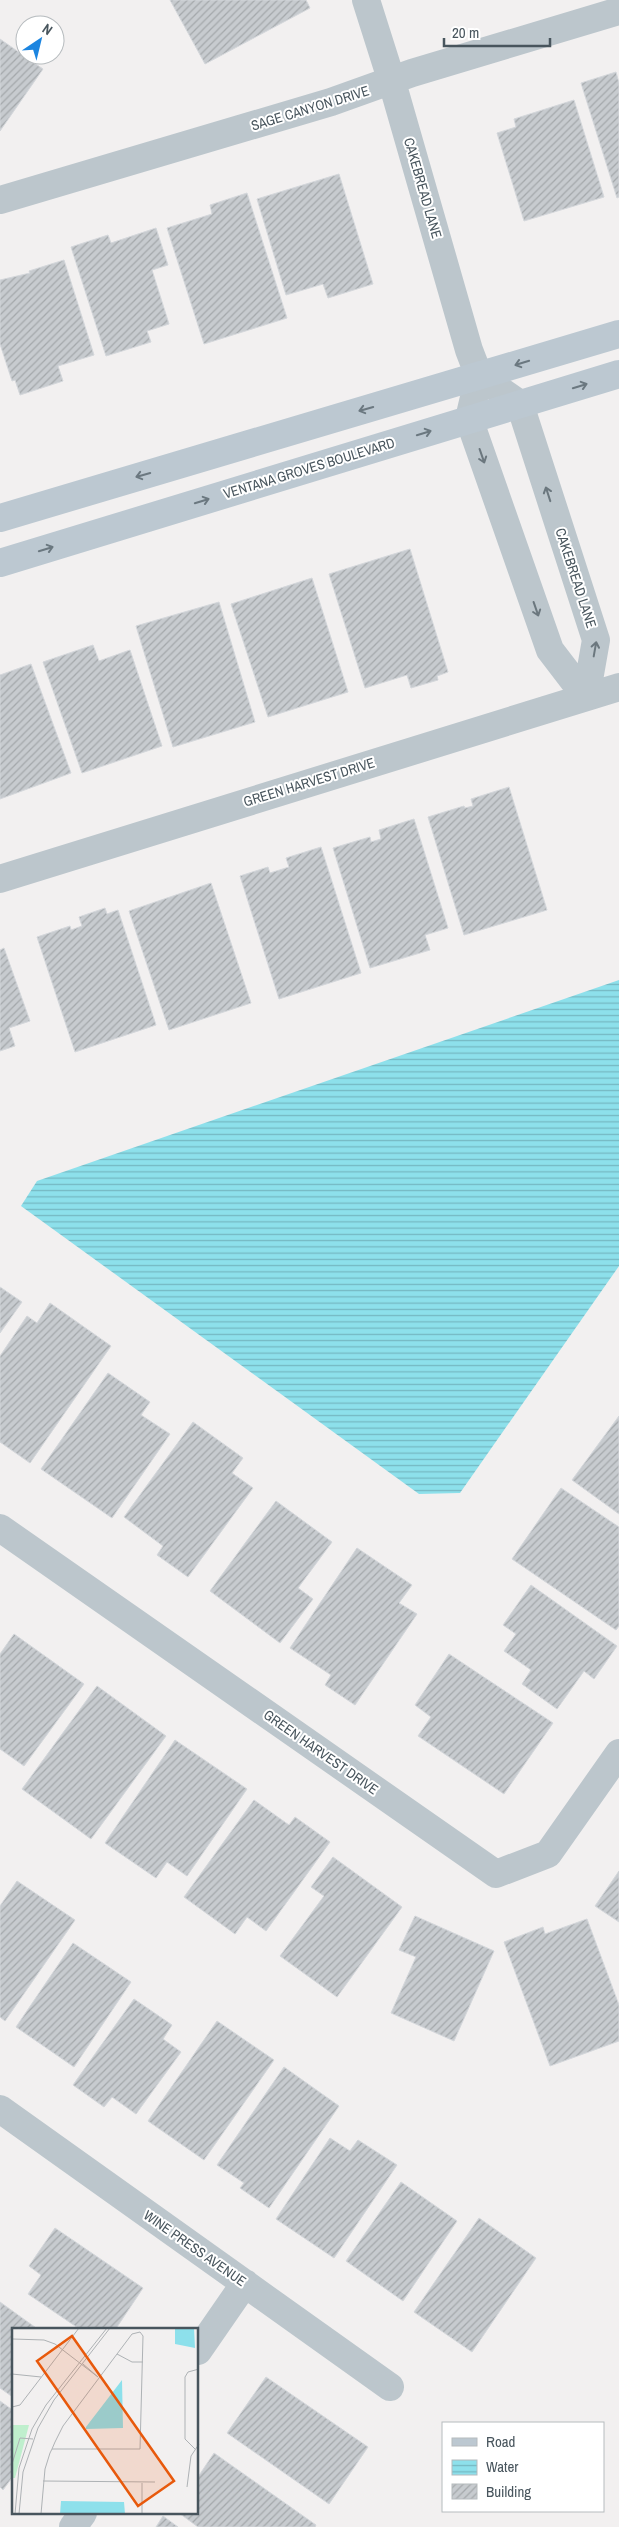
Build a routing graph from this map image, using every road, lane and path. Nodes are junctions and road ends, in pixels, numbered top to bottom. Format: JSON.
{"nodes":[{"id":1,"x":366,"y":0,"type":"edge"},
{"id":2,"x":619,"y":11,"type":"edge"},
{"id":3,"x":392,"y":82,"type":"junction"},
{"id":4,"x":0,"y":200,"type":"edge"},
{"id":5,"x":619,"y":334,"type":"edge"},
{"id":6,"x":619,"y":374,"type":"edge"},
{"id":7,"x":479,"y":376,"type":"junction"},
{"id":8,"x":520,"y":404,"type":"junction"},
{"id":9,"x":469,"y":419,"type":"junction"},
{"id":10,"x":0,"y":518,"type":"edge"},
{"id":11,"x":0,"y":563,"type":"edge"},
{"id":12,"x":619,"y":687,"type":"edge"},
{"id":13,"x":586,"y":697,"type":"junction"},
{"id":14,"x":0,"y":879,"type":"edge"},
{"id":15,"x":0,"y":1528,"type":"edge"},
{"id":16,"x":619,"y":1753,"type":"edge"},
{"id":17,"x":0,"y":2109,"type":"edge"},
{"id":18,"x":245,"y":2284,"type":"junction"},
{"id":19,"x":199,"y":2350,"type":"edge"},
{"id":20,"x":390,"y":2387,"type":"dead end"},
{"id":21,"x":82,"y":2514,"type":"edge"},
{"id":22,"x":73,"y":2527,"type":"edge"}],
"edges":[{"from":1,"to":3,"type":"street","name":"CAKEBREAD LANE"},
{"from":2,"to":3,"type":"street","name":"SAGE CANYON DRIVE"},
{"from":3,"to":4,"type":"street","name":"SAGE CANYON DRIVE"},
{"from":3,"to":7,"type":"street","name":"CAKEBREAD LANE"},
{"from":5,"to":7,"type":"street","one_way":true},
{"from":8,"to":6,"type":"street","name":"VENTANA GROVES BOULEVARD","one_way":true},
{"from":7,"to":8,"type":"street"},
{"from":7,"to":9,"type":"street"},
{"from":7,"to":10,"type":"street","one_way":true},
{"from":8,"to":9,"type":"street","name":"VENTANA GROVES BOULEVARD"},
{"from":13,"to":8,"type":"street","name":"CAKEBREAD LANE","one_way":true},
{"from":11,"to":9,"type":"street","name":"VENTANA GROVES BOULEVARD","one_way":true},
{"from":9,"to":13,"type":"street","one_way":true},
{"from":12,"to":13,"type":"street","name":"GREEN HARVEST DRIVE"},
{"from":13,"to":14,"type":"street","name":"GREEN HARVEST DRIVE"},
{"from":15,"to":16,"type":"street","name":"GREEN HARVEST DRIVE"},
{"from":17,"to":18,"type":"street","name":"WINE PRESS AVENUE"},
{"from":18,"to":19,"type":"street"},
{"from":18,"to":20,"type":"street","name":"WINE PRESS AVENUE"},
{"from":21,"to":22,"type":"street"}]}
